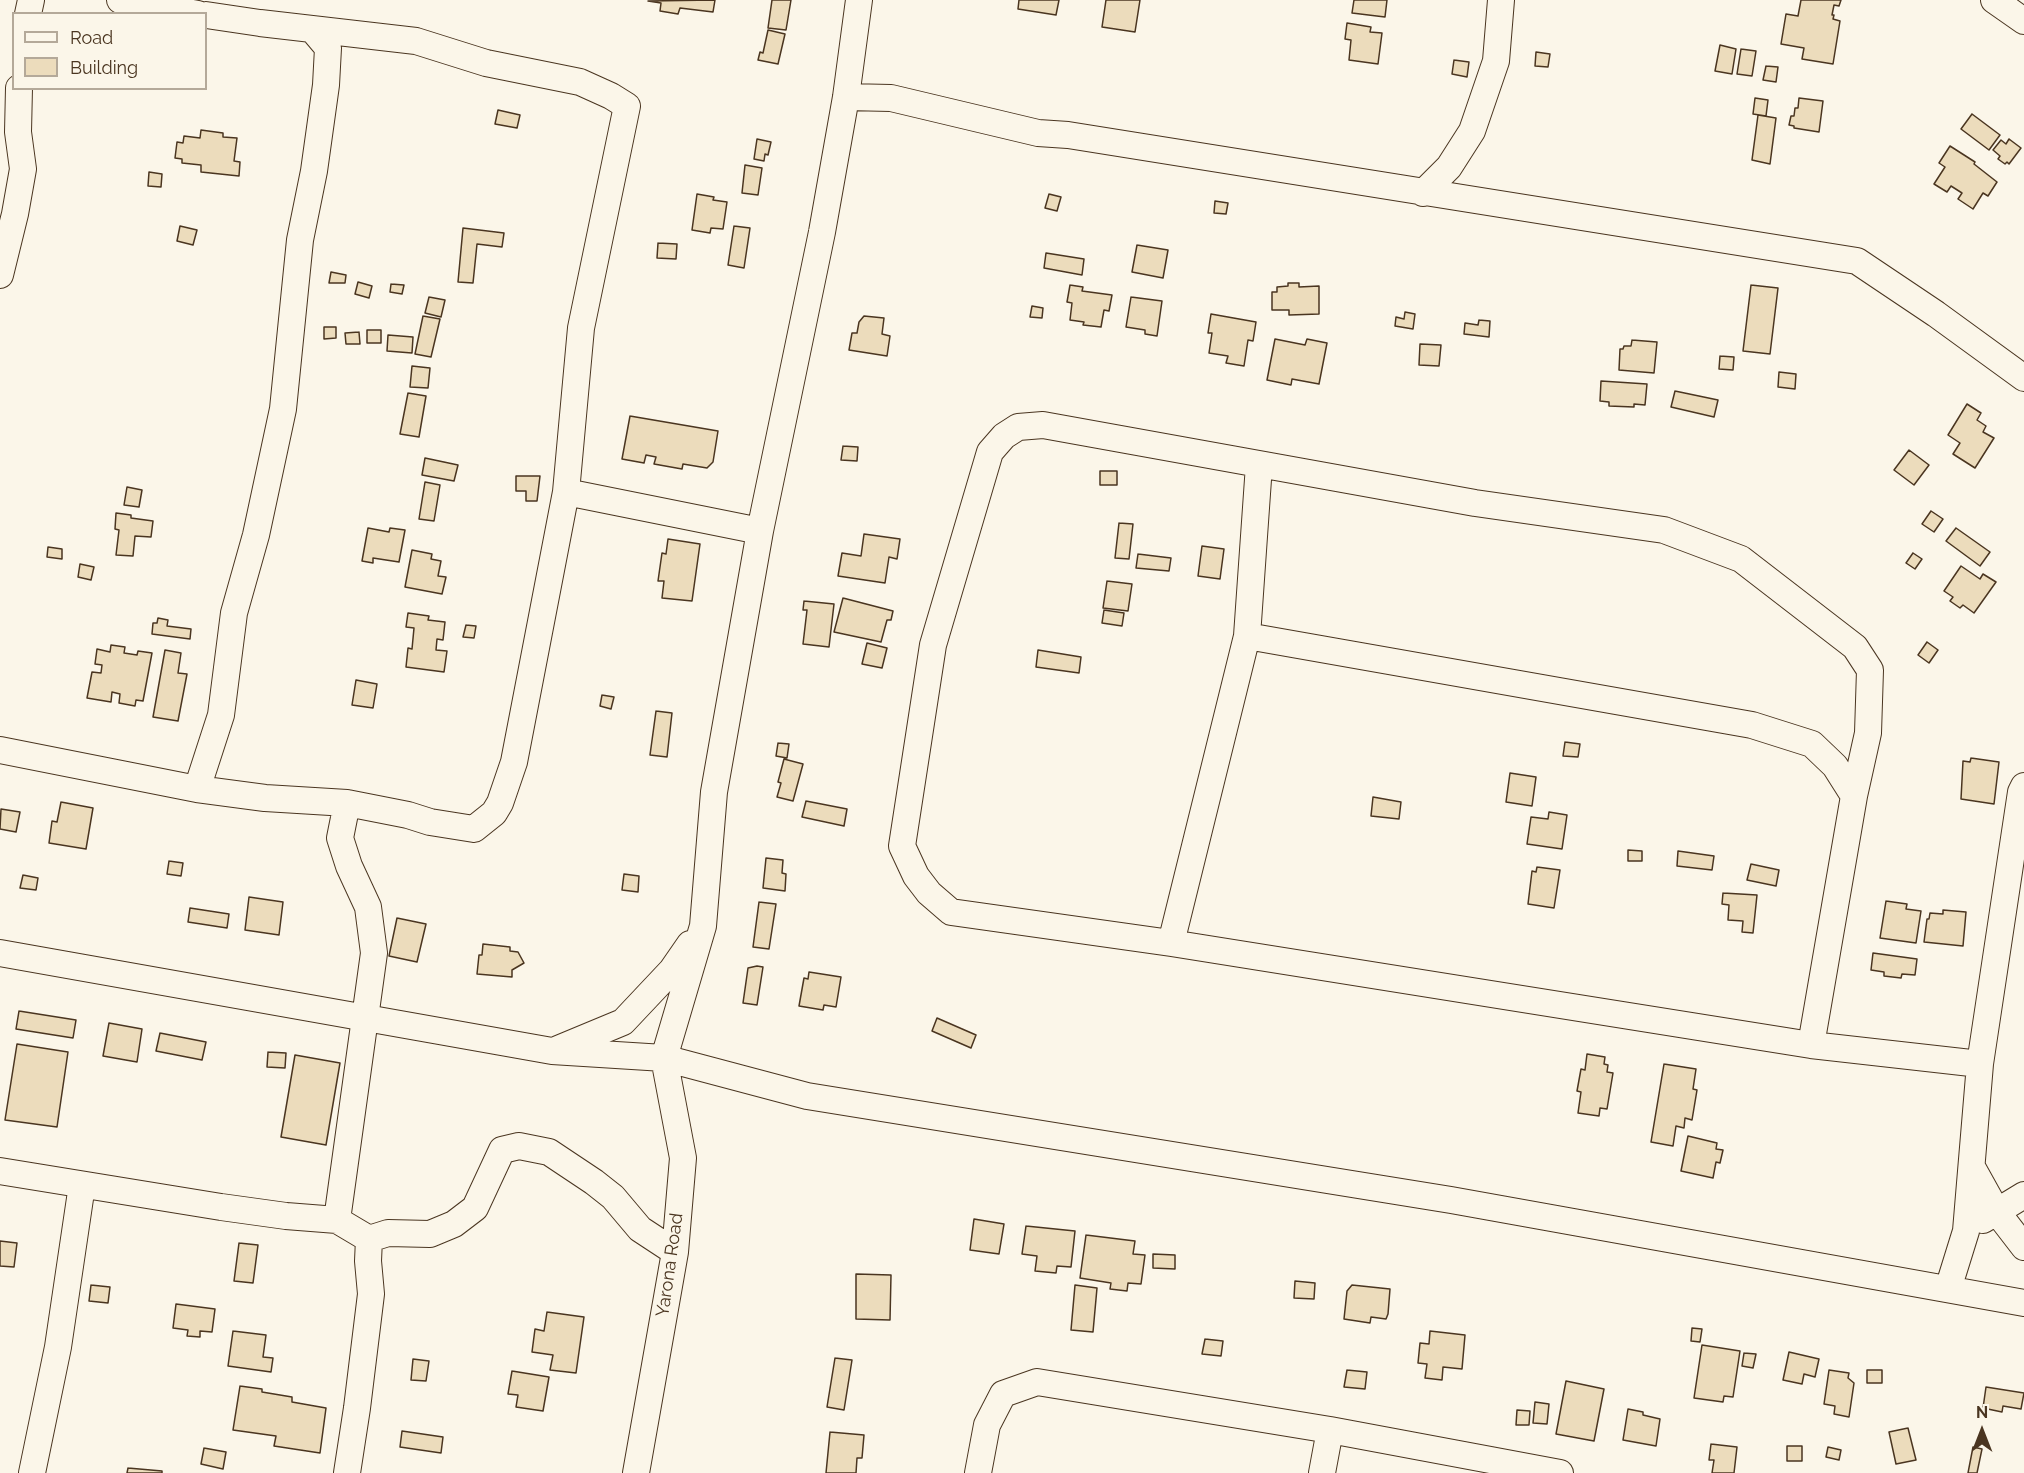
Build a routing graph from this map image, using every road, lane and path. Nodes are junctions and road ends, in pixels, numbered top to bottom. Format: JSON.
{"nodes":[{"id":1,"x":120,"y":0,"type":"edge"},
{"id":2,"x":859,"y":0,"type":"edge"},
{"id":3,"x":1501,"y":0,"type":"edge"},
{"id":4,"x":1994,"y":0,"type":"edge"},
{"id":5,"x":187,"y":12,"type":"edge"},
{"id":6,"x":207,"y":15,"type":"edge"},
{"id":7,"x":2024,"y":21,"type":"edge"},
{"id":8,"x":312,"y":29,"type":"junction"},
{"id":9,"x":19,"y":90,"type":"edge"},
{"id":10,"x":846,"y":97,"type":"junction"},
{"id":11,"x":1423,"y":193,"type":"junction"},
{"id":12,"x":0,"y":275,"type":"edge"},
{"id":13,"x":2024,"y":378,"type":"edge"},
{"id":14,"x":1259,"y":465,"type":"junction"},
{"id":15,"x":566,"y":492,"type":"junction"},
{"id":16,"x":760,"y":531,"type":"junction"},
{"id":17,"x":1247,"y":636,"type":"junction"},
{"id":18,"x":0,"y":750,"type":"edge"},
{"id":19,"x":2024,"y":786,"type":"edge"},
{"id":20,"x":197,"y":789,"type":"junction"},
{"id":21,"x":1854,"y":796,"type":"junction"},
{"id":22,"x":347,"y":803,"type":"junction"},
{"id":23,"x":703,"y":926,"type":"junction"},
{"id":24,"x":1171,"y":943,"type":"junction"},
{"id":25,"x":0,"y":953,"type":"edge"},
{"id":26,"x":364,"y":1017,"type":"junction"},
{"id":27,"x":1811,"y":1045,"type":"junction"},
{"id":28,"x":552,"y":1051,"type":"junction"},
{"id":29,"x":664,"y":1058,"type":"junction"},
{"id":30,"x":1980,"y":1064,"type":"junction"},
{"id":31,"x":1972,"y":1167,"type":"junction"},
{"id":32,"x":0,"y":1171,"type":"edge"},
{"id":33,"x":82,"y":1185,"type":"junction"},
{"id":34,"x":2024,"y":1195,"type":"edge"},
{"id":35,"x":1997,"y":1212,"type":"junction"},
{"id":36,"x":337,"y":1220,"type":"junction"},
{"id":37,"x":1966,"y":1231,"type":"junction"},
{"id":38,"x":369,"y":1239,"type":"junction"},
{"id":39,"x":2024,"y":1247,"type":"edge"},
{"id":40,"x":675,"y":1252,"type":"junction"},
{"id":41,"x":1948,"y":1289,"type":"junction"},
{"id":42,"x":2024,"y":1303,"type":"edge"},
{"id":43,"x":1330,"y":1430,"type":"junction"},
{"id":44,"x":32,"y":1473,"type":"edge"},
{"id":45,"x":347,"y":1473,"type":"edge"},
{"id":46,"x":636,"y":1473,"type":"edge"},
{"id":47,"x":978,"y":1473,"type":"edge"},
{"id":48,"x":1322,"y":1473,"type":"edge"},
{"id":49,"x":1560,"y":1473,"type":"edge"}],
"edges":[{"from":1,"to":5,"type":"street"},
{"from":2,"to":10,"type":"street"},
{"from":3,"to":11,"type":"street"},
{"from":4,"to":7,"type":"street"},
{"from":6,"to":8,"type":"street"},
{"from":8,"to":15,"type":"street"},
{"from":8,"to":20,"type":"street"},
{"from":9,"to":12,"type":"street"},
{"from":10,"to":11,"type":"street"},
{"from":10,"to":16,"type":"street"},
{"from":11,"to":13,"type":"street"},
{"from":14,"to":17,"type":"street"},
{"from":14,"to":21,"type":"street"},
{"from":14,"to":24,"type":"street"},
{"from":15,"to":16,"type":"street"},
{"from":15,"to":22,"type":"street"},
{"from":16,"to":23,"type":"street"},
{"from":17,"to":21,"type":"street"},
{"from":17,"to":24,"type":"street"},
{"from":18,"to":20,"type":"street"},
{"from":19,"to":30,"type":"street"},
{"from":20,"to":22,"type":"street"},
{"from":21,"to":27,"type":"street"},
{"from":22,"to":26,"type":"street"},
{"from":23,"to":28,"type":"street"},
{"from":23,"to":29,"type":"street"},
{"from":24,"to":27,"type":"street"},
{"from":25,"to":26,"type":"street"},
{"from":26,"to":28,"type":"street"},
{"from":26,"to":36,"type":"street"},
{"from":27,"to":30,"type":"street"},
{"from":28,"to":29,"type":"street"},
{"from":29,"to":40,"type":"street","name":"Yarona Road"},
{"from":29,"to":41,"type":"street"},
{"from":30,"to":31,"type":"street"},
{"from":31,"to":35,"type":"street"},
{"from":31,"to":37,"type":"street"},
{"from":32,"to":33,"type":"street"},
{"from":33,"to":36,"type":"street"},
{"from":33,"to":44,"type":"street"},
{"from":34,"to":35,"type":"street"},
{"from":35,"to":37,"type":"street"},
{"from":35,"to":39,"type":"street"},
{"from":36,"to":38,"type":"street"},
{"from":37,"to":41,"type":"street"},
{"from":38,"to":40,"type":"street"},
{"from":38,"to":45,"type":"street"},
{"from":40,"to":46,"type":"street","name":"Yarona Road"},
{"from":41,"to":42,"type":"street"},
{"from":43,"to":47,"type":"street"},
{"from":43,"to":48,"type":"street"},
{"from":43,"to":49,"type":"street"}]}
